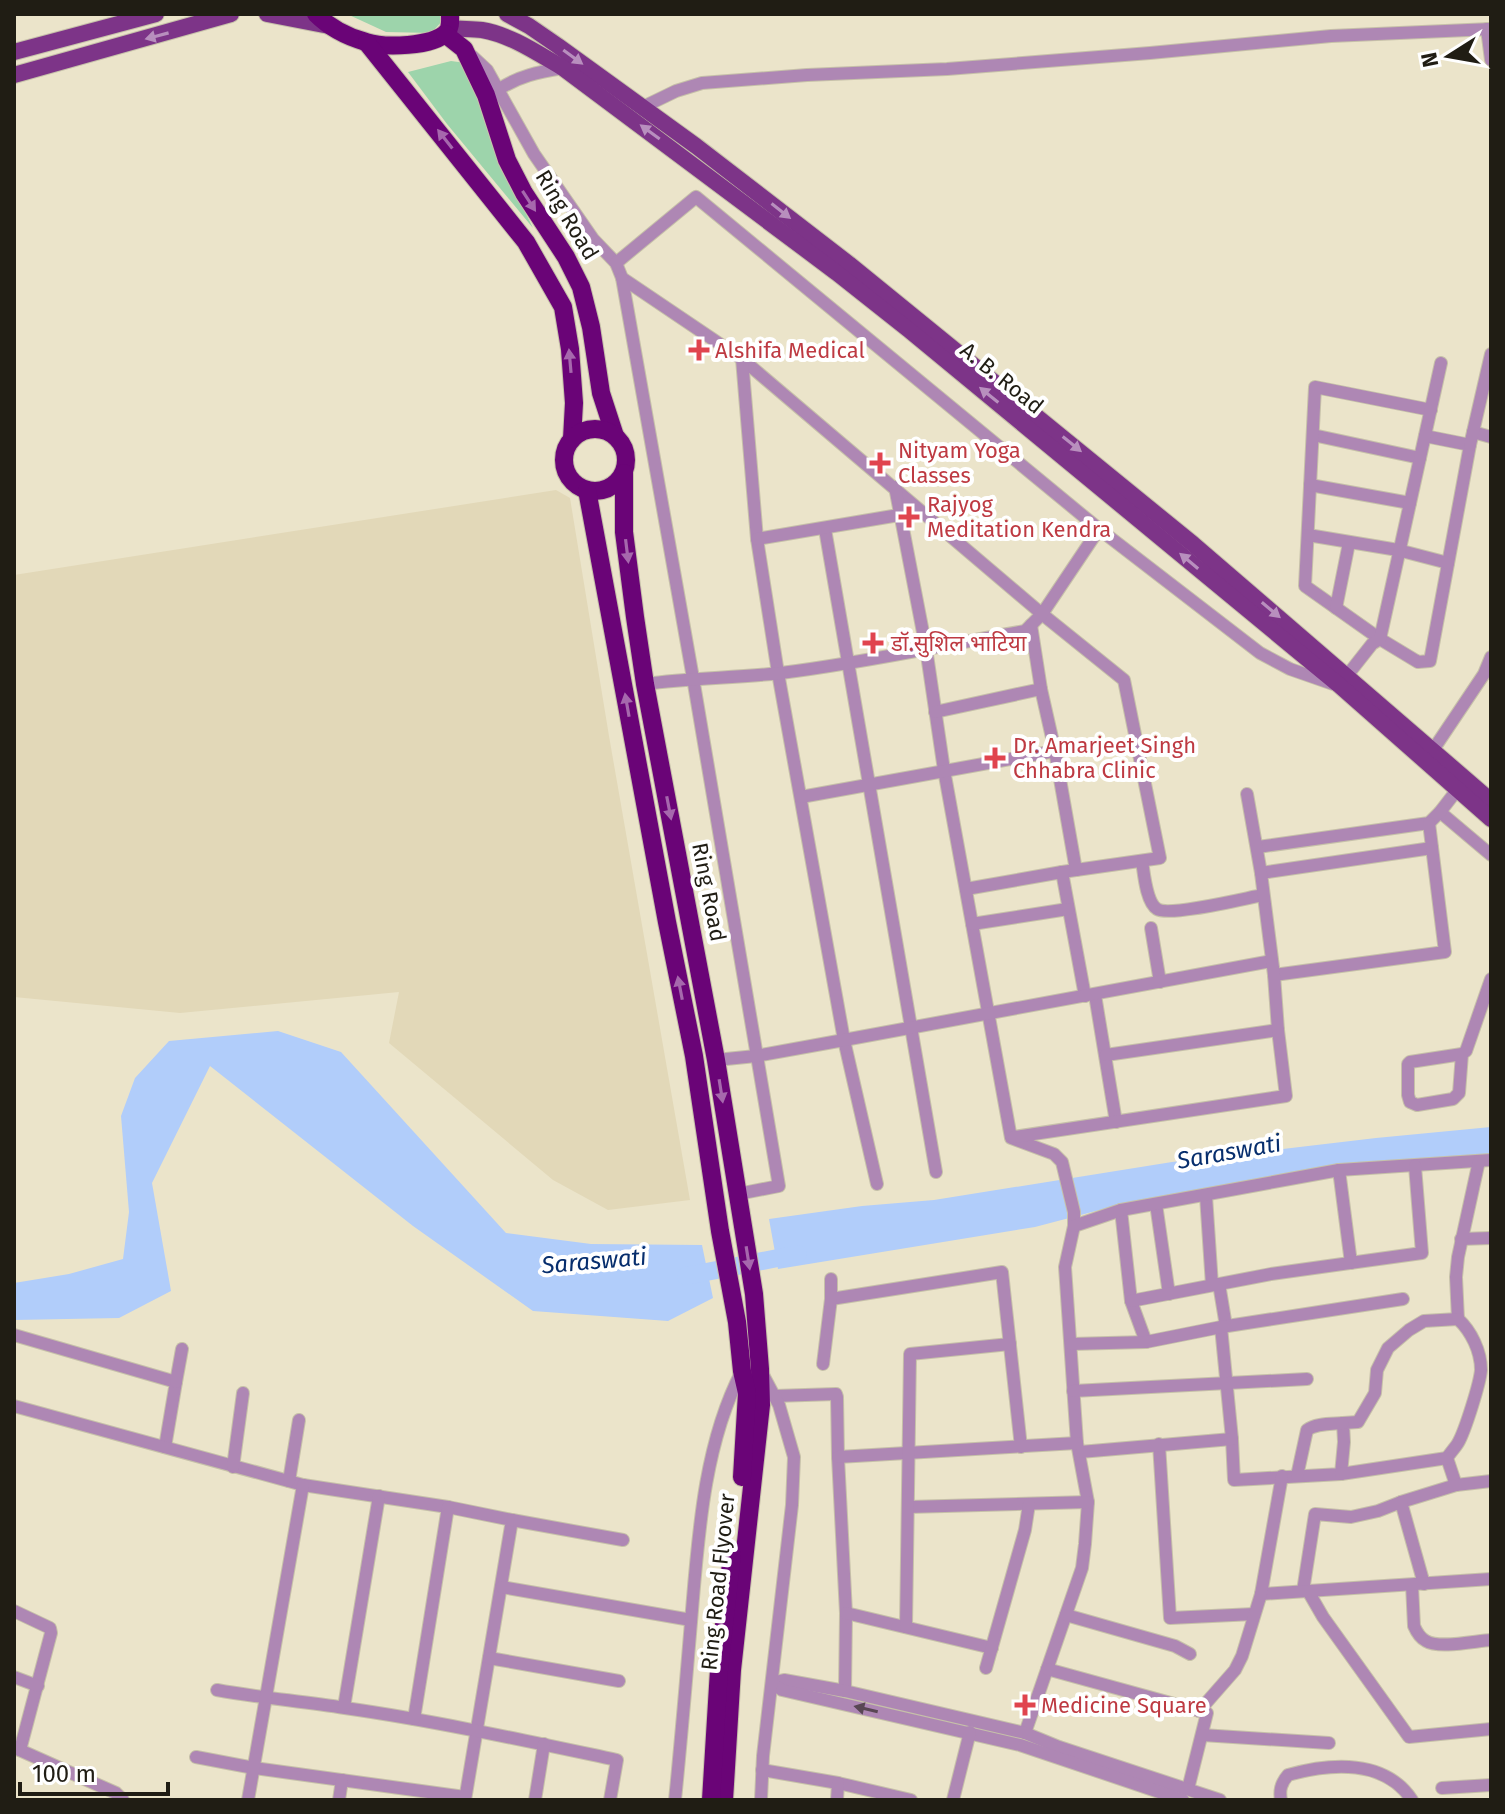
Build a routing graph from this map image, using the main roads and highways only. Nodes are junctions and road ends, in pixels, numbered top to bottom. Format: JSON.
{"nodes":[{"id":1,"x":156,"y":14,"type":"edge"},
{"id":2,"x":231,"y":14,"type":"edge"},
{"id":3,"x":267,"y":14,"type":"edge"},
{"id":4,"x":507,"y":14,"type":"edge"},
{"id":5,"x":323,"y":20,"type":"edge"},
{"id":6,"x":528,"y":20,"type":"edge"},
{"id":7,"x":448,"y":25,"type":"edge"},
{"id":8,"x":367,"y":43,"type":"junction"},
{"id":9,"x":14,"y":52,"type":"edge"},
{"id":10,"x":14,"y":75,"type":"edge"},
{"id":11,"x":615,"y":436,"type":"junction"},
{"id":12,"x":572,"y":439,"type":"junction"},
{"id":13,"x":624,"y":473,"type":"junction"},
{"id":14,"x":587,"y":490,"type":"junction"},
{"id":15,"x":1344,"y":683,"type":"junction"},
{"id":16,"x":1491,"y":801,"type":"edge"},
{"id":17,"x":1491,"y":819,"type":"edge"},
{"id":18,"x":746,"y":1321,"type":"junction"},
{"id":19,"x":725,"y":1670,"type":"junction"},
{"id":20,"x":711,"y":1800,"type":"edge"},
{"id":21,"x":724,"y":1800,"type":"edge"}],
"edges":[{"from":1,"to":9,"type":"main road"},
{"from":2,"to":10,"type":"main road","one_way":true},
{"from":3,"to":5,"type":"main road"},
{"from":4,"to":6,"type":"main road","name":"A. B. Road"},
{"from":5,"to":8,"type":"highway"},
{"from":6,"to":15,"type":"main road","name":"A. B. Road","one_way":true},
{"from":7,"to":8,"type":"highway"},
{"from":7,"to":11,"type":"highway","name":"Ring Road","one_way":true},
{"from":15,"to":7,"type":"main road","name":"A. B. Road","one_way":true},
{"from":12,"to":8,"type":"highway","one_way":true},
{"from":11,"to":12,"type":"highway"},
{"from":11,"to":13,"type":"highway"},
{"from":12,"to":14,"type":"highway"},
{"from":13,"to":14,"type":"highway"},
{"from":13,"to":18,"type":"highway","name":"Ring Road","one_way":true},
{"from":18,"to":14,"type":"highway","one_way":true},
{"from":15,"to":16,"type":"main road","name":"A. B. Road"},
{"from":15,"to":17,"type":"main road","name":"A. B. Road"},
{"from":18,"to":19,"type":"highway","name":"Ring Road Flyover"},
{"from":19,"to":20,"type":"highway","name":"Ring Road Flyover"},
{"from":19,"to":21,"type":"highway","name":"Ring Road Flyover"}]}
